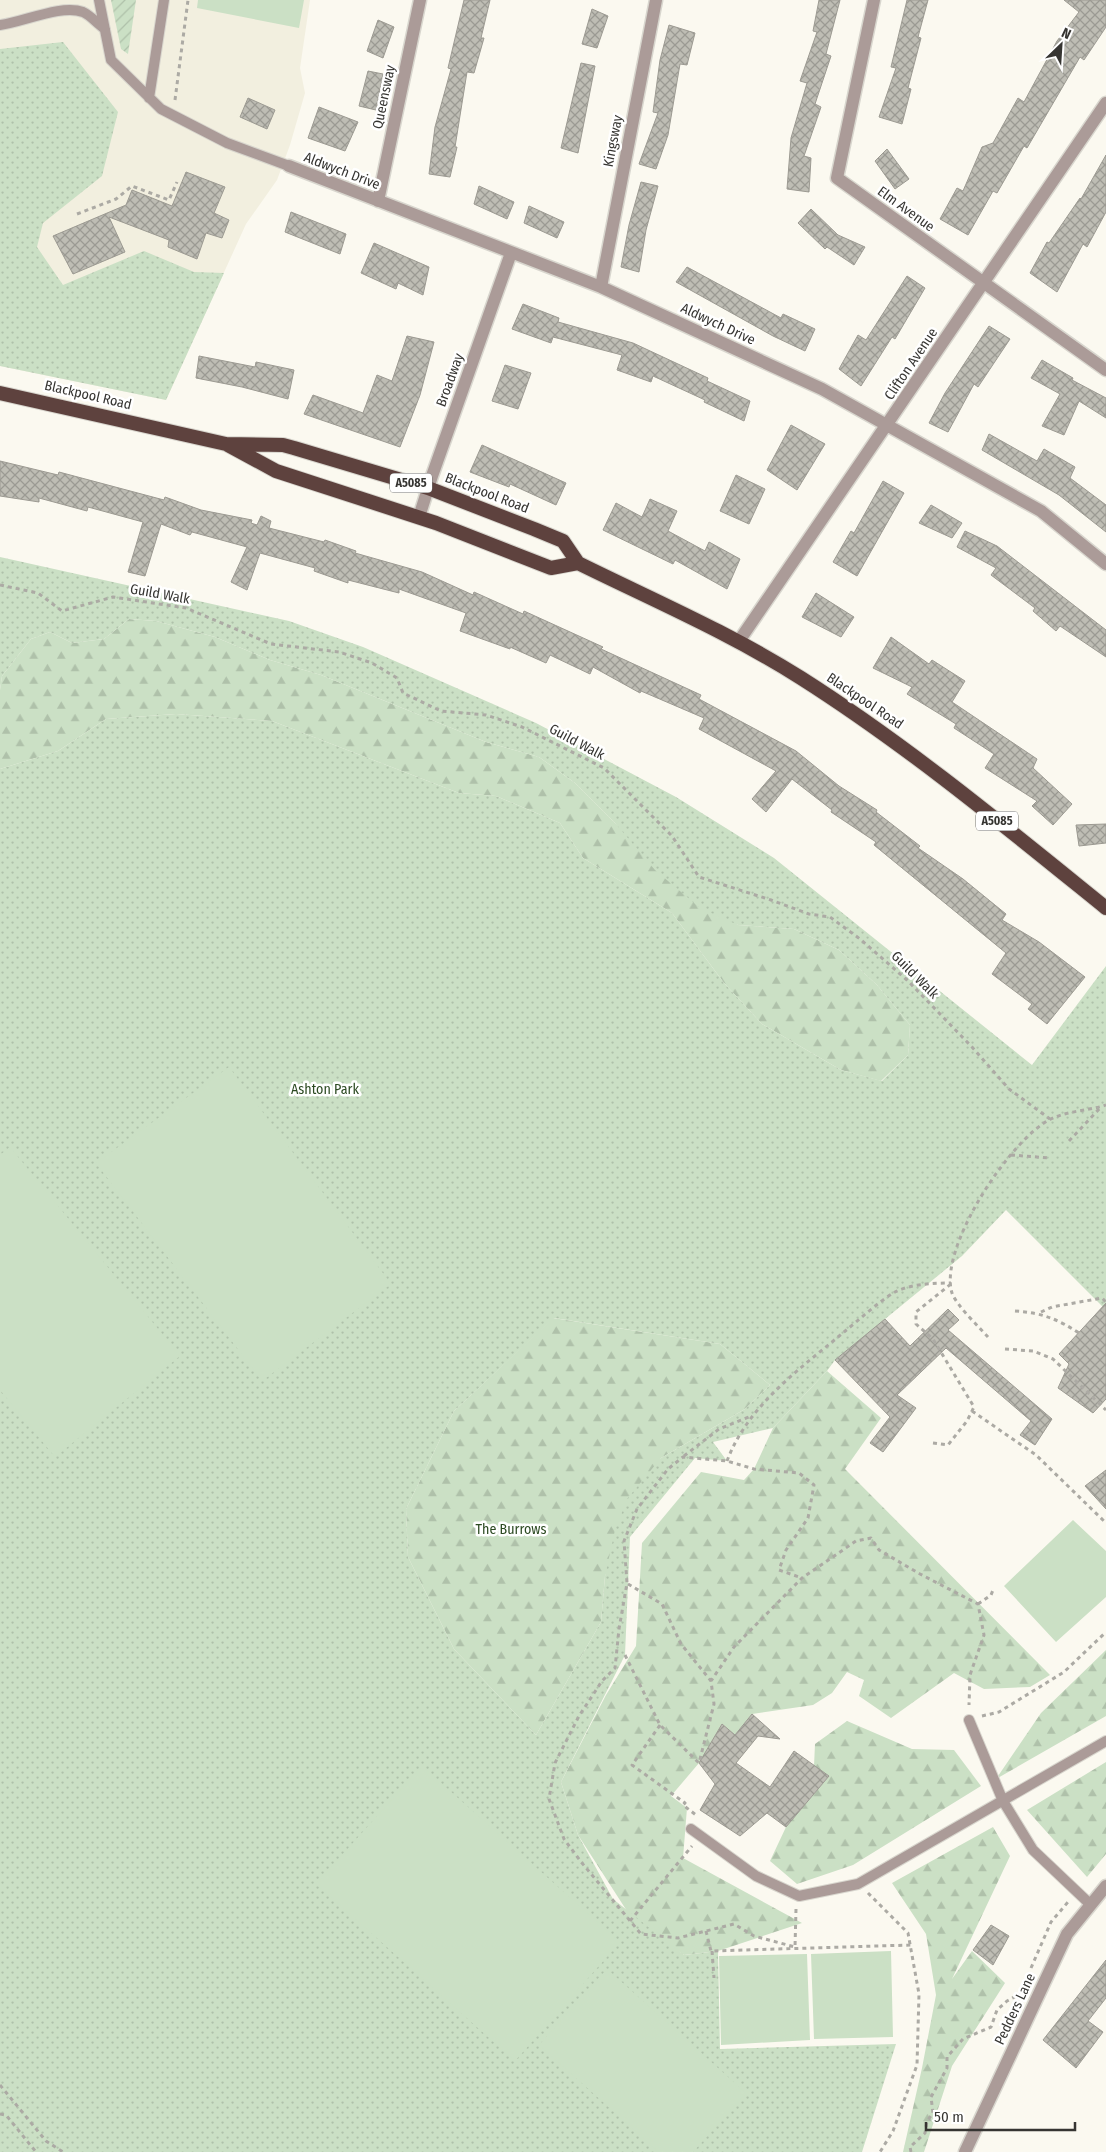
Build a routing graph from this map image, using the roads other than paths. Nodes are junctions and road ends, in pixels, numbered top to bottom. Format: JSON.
{"nodes":[{"id":1,"x":99,"y":0,"type":"edge"},
{"id":2,"x":164,"y":0,"type":"edge"},
{"id":3,"x":420,"y":0,"type":"edge"},
{"id":4,"x":656,"y":0,"type":"edge"},
{"id":5,"x":874,"y":0,"type":"edge"},
{"id":6,"x":0,"y":25,"type":"edge"},
{"id":7,"x":105,"y":29,"type":"junction"},
{"id":8,"x":149,"y":98,"type":"junction"},
{"id":9,"x":1106,"y":103,"type":"edge"},
{"id":10,"x":289,"y":166,"type":"joint"},
{"id":11,"x":378,"y":201,"type":"junction"},
{"id":12,"x":511,"y":253,"type":"junction"},
{"id":13,"x":984,"y":283,"type":"junction"},
{"id":14,"x":601,"y":287,"type":"junction"},
{"id":15,"x":1106,"y":370,"type":"edge"},
{"id":16,"x":0,"y":393,"type":"edge"},
{"id":17,"x":888,"y":424,"type":"junction"},
{"id":18,"x":226,"y":444,"type":"junction"},
{"id":19,"x":428,"y":488,"type":"junction"},
{"id":20,"x":419,"y":517,"type":"junction"},
{"id":21,"x":578,"y":563,"type":"junction"},
{"id":22,"x":1106,"y":564,"type":"edge"},
{"id":23,"x":739,"y":641,"type":"junction"},
{"id":24,"x":1106,"y":908,"type":"edge"},
{"id":25,"x":969,"y":1720,"type":"road end"},
{"id":26,"x":1106,"y":1741,"type":"edge"},
{"id":27,"x":1002,"y":1801,"type":"junction"},
{"id":28,"x":696,"y":1832,"type":"road end"},
{"id":29,"x":1106,"y":1886,"type":"edge"},
{"id":30,"x":1090,"y":1905,"type":"junction"},
{"id":31,"x":965,"y":2152,"type":"edge"}],
"edges":[{"from":1,"to":7,"type":"lane"},
{"from":2,"to":8,"type":"lane"},
{"from":3,"to":11,"type":"street","name":"Queensway"},
{"from":4,"to":14,"type":"street","name":"Kingsway"},
{"from":5,"to":13,"type":"street","name":"Elm Avenue"},
{"from":6,"to":7,"type":"lane"},
{"from":7,"to":8,"type":"lane"},
{"from":8,"to":10,"type":"lane"},
{"from":9,"to":13,"type":"street","name":"Clifton Avenue"},
{"from":10,"to":11,"type":"street","name":"Aldwych Drive"},
{"from":11,"to":12,"type":"street","name":"Aldwych Drive"},
{"from":12,"to":14,"type":"street","name":"Aldwych Drive"},
{"from":12,"to":19,"type":"street","name":"Broadway"},
{"from":13,"to":15,"type":"street","name":"Elm Avenue"},
{"from":13,"to":17,"type":"street","name":"Clifton Avenue"},
{"from":14,"to":17,"type":"street","name":"Aldwych Drive"},
{"from":16,"to":18,"type":"highway","name":"Blackpool Road","number":"A5085"},
{"from":17,"to":22,"type":"street","name":"Aldwych Drive"},
{"from":17,"to":23,"type":"street","name":"Clifton Avenue"},
{"from":18,"to":19,"type":"highway","name":"Blackpool Road","number":"A5085"},
{"from":18,"to":20,"type":"highway","name":"Blackpool Road","number":"A5085"},
{"from":19,"to":20,"type":"street","name":"Broadway"},
{"from":19,"to":21,"type":"highway","name":"Blackpool Road","number":"A5085"},
{"from":20,"to":21,"type":"highway","name":"Blackpool Road","number":"A5085"},
{"from":21,"to":23,"type":"highway","name":"Blackpool Road","number":"A5085"},
{"from":23,"to":24,"type":"highway","name":"Blackpool Road","number":"A5085"},
{"from":25,"to":27,"type":"lane"},
{"from":26,"to":27,"type":"lane"},
{"from":27,"to":28,"type":"lane"},
{"from":27,"to":30,"type":"lane"},
{"from":29,"to":30,"type":"street","name":"Pedders Lane"},
{"from":30,"to":31,"type":"street","name":"Pedders Lane"}]}
